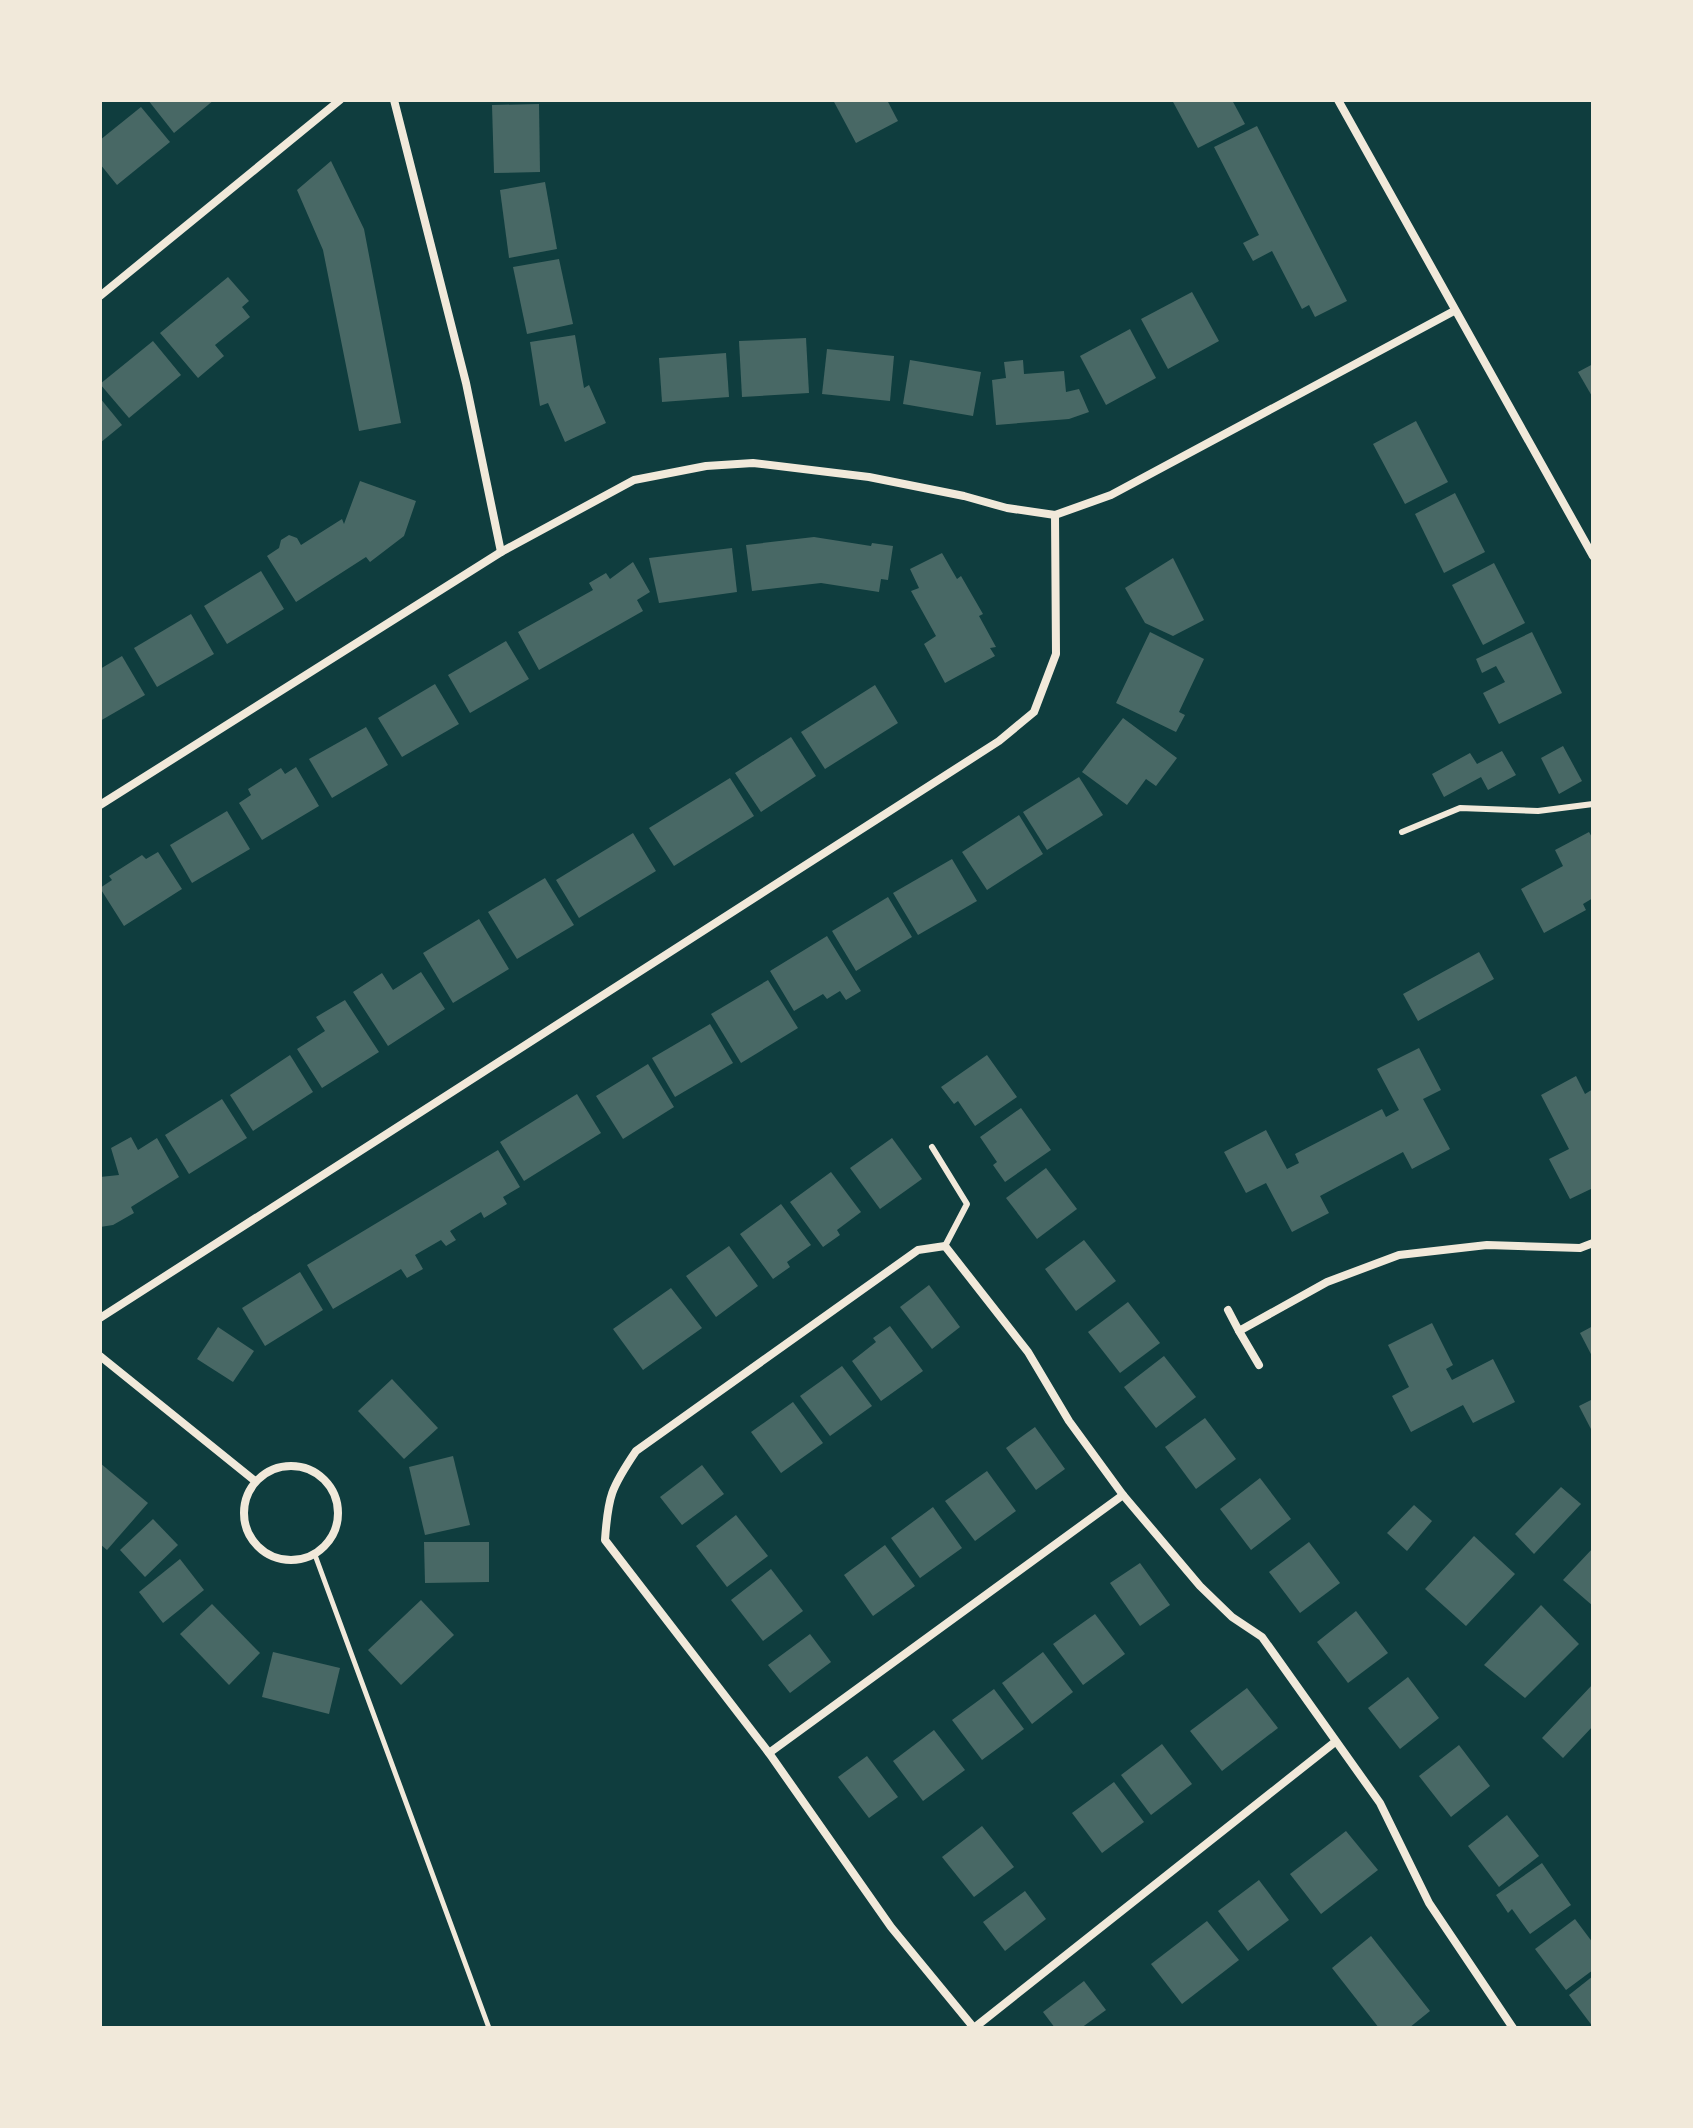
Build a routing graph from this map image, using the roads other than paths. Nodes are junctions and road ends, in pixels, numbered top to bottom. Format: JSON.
{"nodes":[{"id":1,"x":340,"y":100,"type":"edge"},
{"id":2,"x":394,"y":100,"type":"edge"},
{"id":3,"x":1338,"y":100,"type":"edge"},
{"id":4,"x":100,"y":296,"type":"edge"},
{"id":5,"x":1454,"y":311,"type":"junction"},
{"id":6,"x":1055,"y":515,"type":"junction"},
{"id":7,"x":501,"y":552,"type":"junction"},
{"id":8,"x":1593,"y":556,"type":"edge"},
{"id":9,"x":1593,"y":804,"type":"edge"},
{"id":10,"x":100,"y":805,"type":"edge"},
{"id":11,"x":1402,"y":832,"type":"dead end"},
{"id":12,"x":932,"y":1147,"type":"dead end"},
{"id":13,"x":1593,"y":1243,"type":"edge"},
{"id":14,"x":945,"y":1246,"type":"junction"},
{"id":15,"x":1228,"y":1310,"type":"dead end"},
{"id":16,"x":100,"y":1318,"type":"edge"},
{"id":17,"x":1239,"y":1331,"type":"junction"},
{"id":18,"x":100,"y":1356,"type":"edge"},
{"id":19,"x":1259,"y":1365,"type":"dead end"},
{"id":20,"x":255,"y":1481,"type":"junction"},
{"id":21,"x":1123,"y":1495,"type":"junction"},
{"id":22,"x":1335,"y":1742,"type":"junction"},
{"id":23,"x":769,"y":1753,"type":"junction"},
{"id":24,"x":974,"y":2028,"type":"edge"},
{"id":25,"x":1513,"y":2028,"type":"edge"}],
"edges":[{"from":1,"to":4,"type":"street"},
{"from":2,"to":7,"type":"street"},
{"from":3,"to":5,"type":"street"},
{"from":5,"to":6,"type":"street"},
{"from":5,"to":8,"type":"street"},
{"from":6,"to":7,"type":"street"},
{"from":6,"to":16,"type":"street"},
{"from":7,"to":10,"type":"street"},
{"from":9,"to":11,"type":"lane"},
{"from":12,"to":14,"type":"lane"},
{"from":13,"to":17,"type":"street"},
{"from":14,"to":21,"type":"street"},
{"from":14,"to":23,"type":"street"},
{"from":15,"to":17,"type":"street"},
{"from":17,"to":19,"type":"street"},
{"from":18,"to":20,"type":"street"},
{"from":20,"to":20,"type":"street"},
{"from":21,"to":22,"type":"street"},
{"from":21,"to":23,"type":"street"},
{"from":22,"to":24,"type":"street"},
{"from":22,"to":25,"type":"street"},
{"from":23,"to":24,"type":"street"}]}
